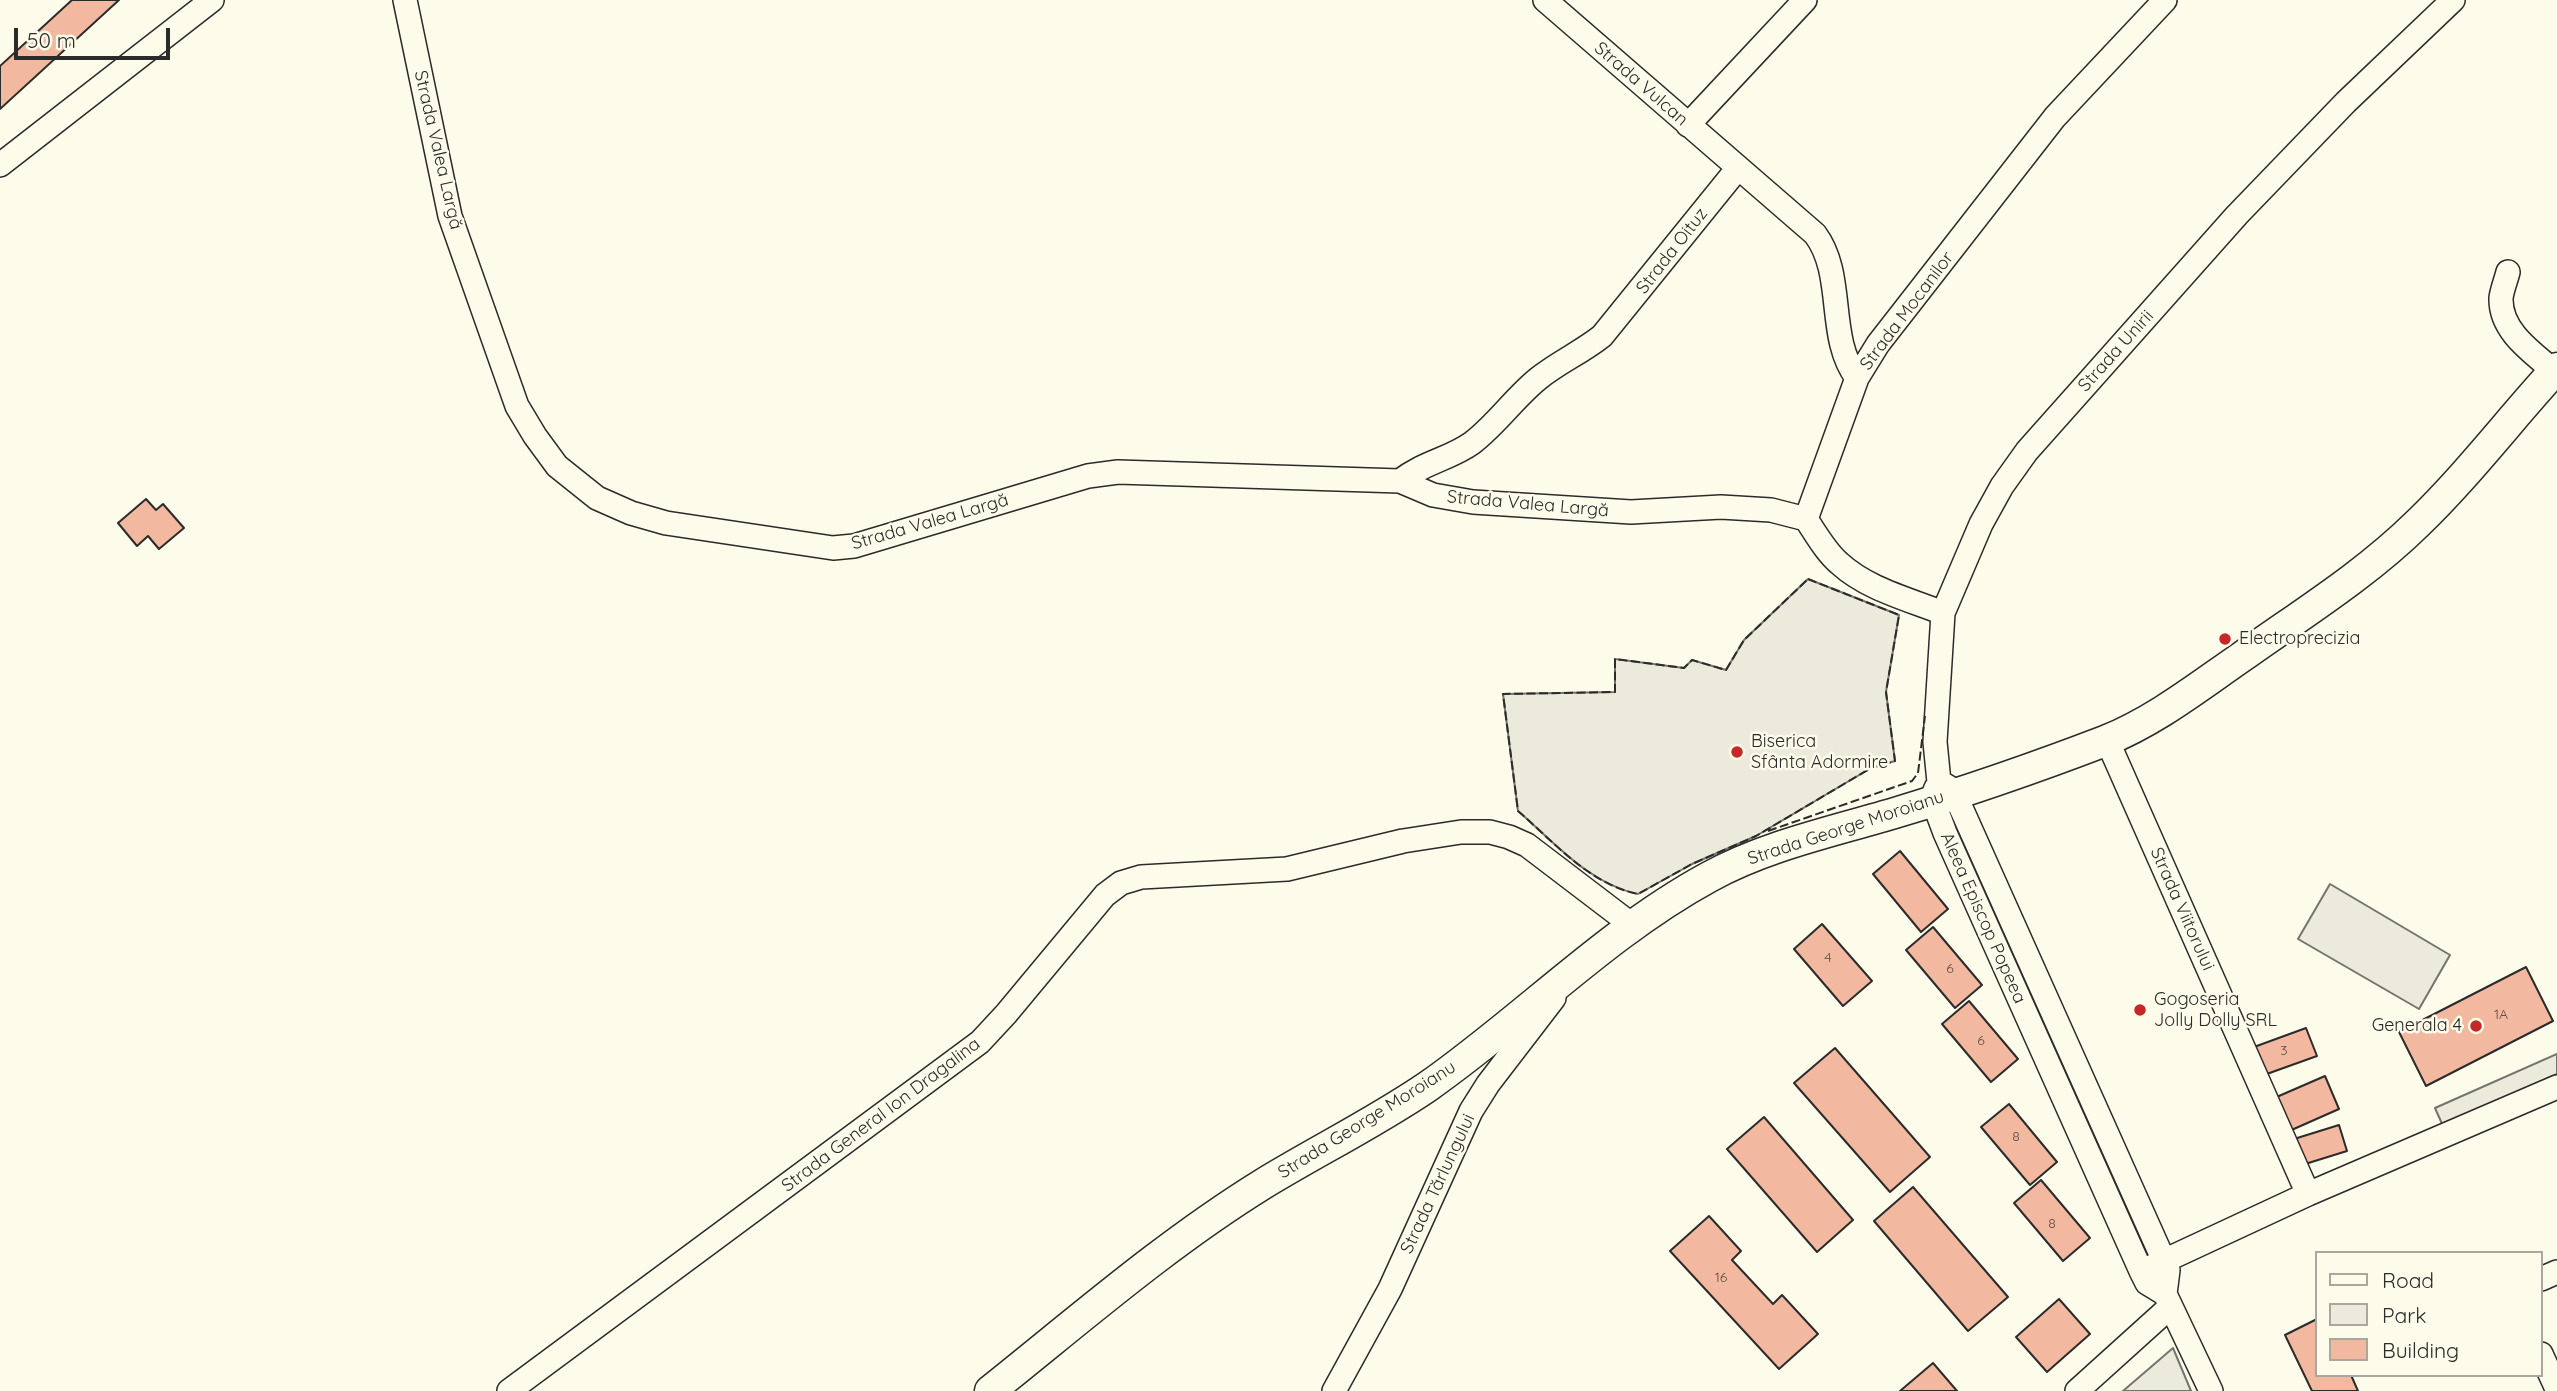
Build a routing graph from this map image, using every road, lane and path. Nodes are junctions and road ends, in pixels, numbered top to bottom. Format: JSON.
{"nodes":[{"id":1,"x":212,"y":0,"type":"edge"},
{"id":2,"x":405,"y":0,"type":"edge"},
{"id":3,"x":1545,"y":0,"type":"edge"},
{"id":4,"x":1805,"y":0,"type":"edge"},
{"id":5,"x":2165,"y":0,"type":"edge"},
{"id":6,"x":2453,"y":0,"type":"edge"},
{"id":7,"x":1688,"y":125,"type":"junction"},
{"id":8,"x":0,"y":165,"type":"edge"},
{"id":9,"x":1738,"y":168,"type":"junction"},
{"id":10,"x":2508,"y":272,"type":"dead end"},
{"id":11,"x":2556,"y":370,"type":"edge"},
{"id":12,"x":1857,"y":378,"type":"junction"},
{"id":13,"x":1400,"y":481,"type":"junction"},
{"id":14,"x":1806,"y":519,"type":"junction"},
{"id":15,"x":1943,"y":612,"type":"junction"},
{"id":16,"x":2108,"y":740,"type":"junction"},
{"id":17,"x":1942,"y":792,"type":"junction"},
{"id":18,"x":1632,"y":925,"type":"junction"},
{"id":19,"x":1556,"y":988,"type":"junction"},
{"id":20,"x":2557,"y":1087,"type":"edge"},
{"id":21,"x":2308,"y":1194,"type":"junction"},
{"id":22,"x":2164,"y":1261,"type":"junction"},
{"id":23,"x":2141,"y":1271,"type":"junction"},
{"id":24,"x":2168,"y":1301,"type":"junction"},
{"id":25,"x":2543,"y":1358,"type":"edge"},
{"id":26,"x":2557,"y":1389,"type":"edge"},
{"id":27,"x":509,"y":1391,"type":"edge"},
{"id":28,"x":990,"y":1391,"type":"edge"},
{"id":29,"x":1334,"y":1391,"type":"edge"},
{"id":30,"x":2077,"y":1391,"type":"edge"},
{"id":31,"x":2210,"y":1391,"type":"edge"}],
"edges":[{"from":1,"to":8,"type":"street"},
{"from":2,"to":13,"type":"street","name":"Strada Valea Largă"},
{"from":3,"to":7,"type":"street","name":"Strada Vulcan"},
{"from":4,"to":7,"type":"street"},
{"from":5,"to":12,"type":"street","name":"Strada Mocanilor"},
{"from":6,"to":15,"type":"street","name":"Strada Unirii"},
{"from":7,"to":9,"type":"street","name":"Strada Vulcan"},
{"from":9,"to":12,"type":"street"},
{"from":9,"to":13,"type":"street","name":"Strada Oituz"},
{"from":10,"to":11,"type":"street"},
{"from":11,"to":16,"type":"main road","name":"Strada George Moroianu"},
{"from":12,"to":14,"type":"street","name":"Strada Mocanilor"},
{"from":13,"to":14,"type":"street","name":"Strada Valea Largă"},
{"from":14,"to":15,"type":"street"},
{"from":15,"to":17,"type":"street","name":"Strada Unirii"},
{"from":16,"to":17,"type":"main road","name":"Strada George Moroianu"},
{"from":16,"to":21,"type":"street","name":"Strada Viitorului"},
{"from":17,"to":18,"type":"main road","name":"Strada George Moroianu"},
{"from":17,"to":22,"type":"street","name":"Aleea Episcop Popeea"},
{"from":17,"to":23,"type":"street","name":"Aleea Episcop Popeea"},
{"from":18,"to":19,"type":"main road","name":"Strada George Moroianu"},
{"from":18,"to":27,"type":"street","name":"Strada General Ion Dragalina"},
{"from":19,"to":28,"type":"main road","name":"Strada George Moroianu"},
{"from":19,"to":29,"type":"street","name":"Strada Tărlungului"},
{"from":20,"to":21,"type":"street"},
{"from":21,"to":22,"type":"street"},
{"from":22,"to":23,"type":"street"},
{"from":22,"to":24,"type":"street","name":"Aleea Episcop Popeea"},
{"from":23,"to":24,"type":"street","name":"Aleea Episcop Popeea"},
{"from":24,"to":30,"type":"street"},
{"from":24,"to":31,"type":"street","name":"Aleea Episcop Popeea"},
{"from":25,"to":26,"type":"street"}]}
